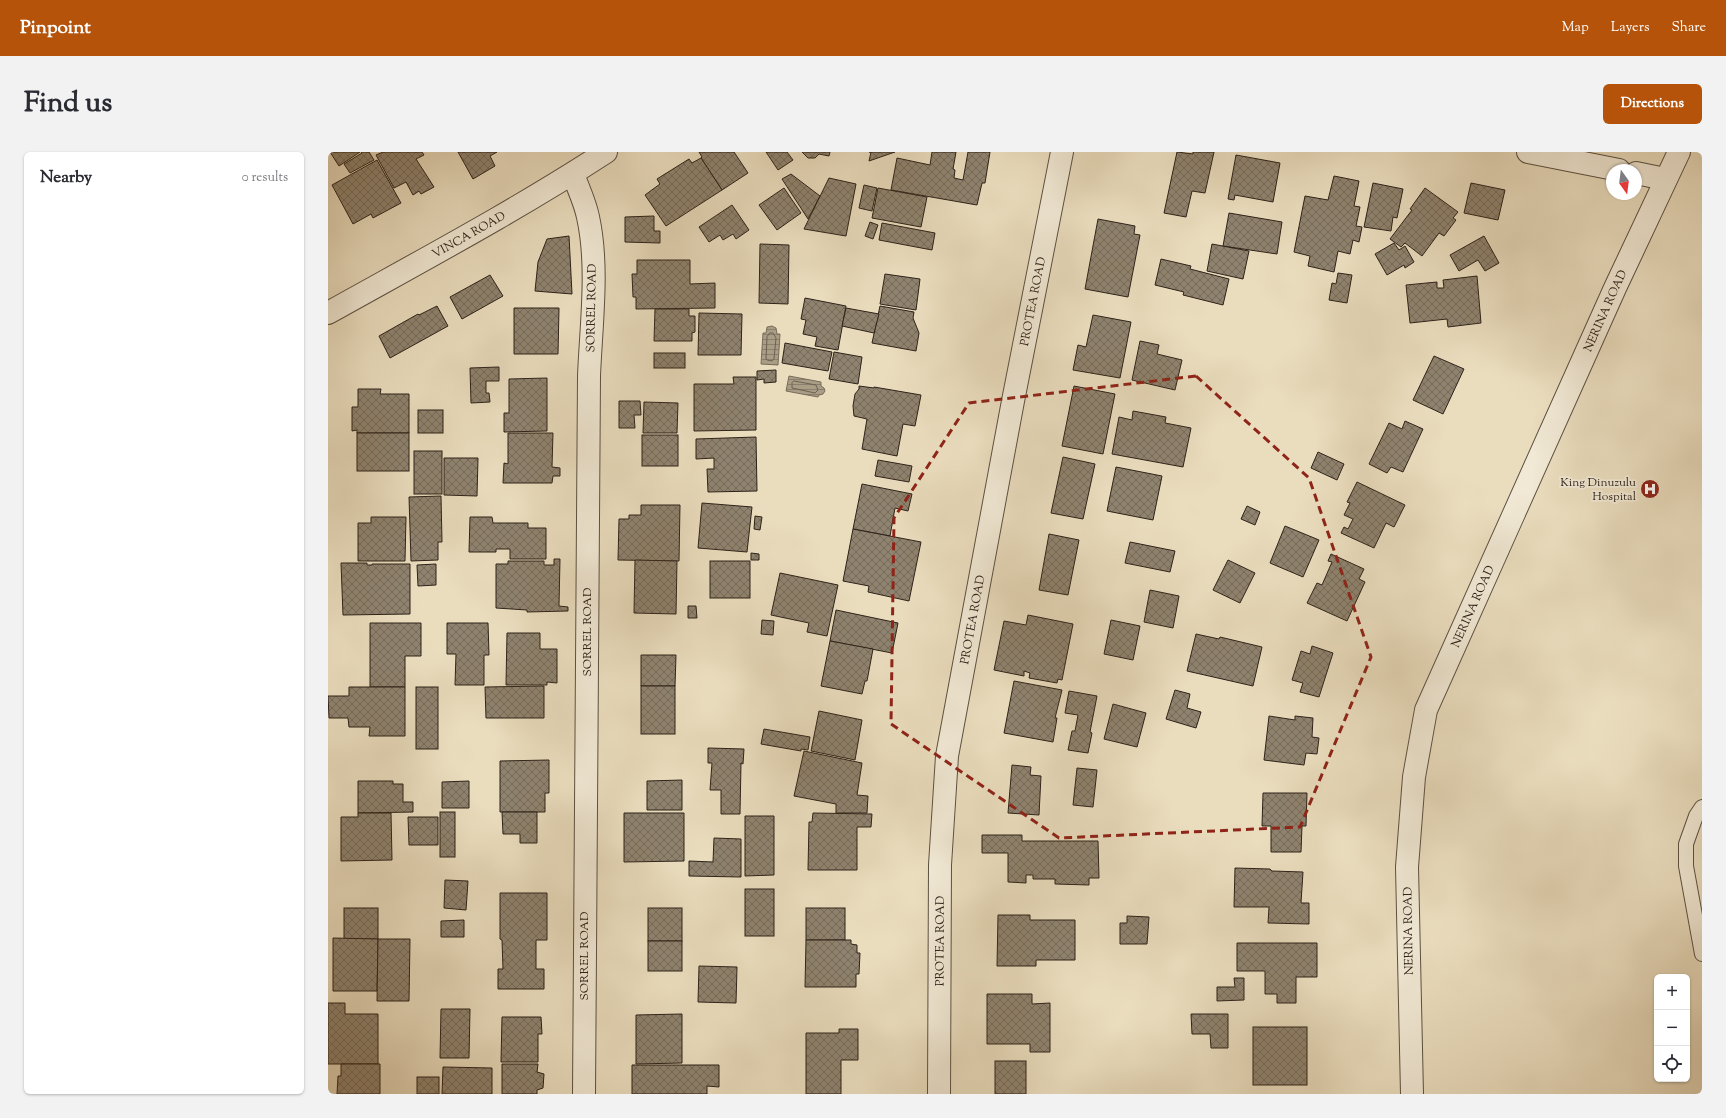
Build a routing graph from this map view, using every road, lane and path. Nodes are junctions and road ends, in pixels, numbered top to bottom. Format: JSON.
{"nodes":[{"id":1,"x":606,"y":152,"type":"edge"},
{"id":2,"x":1062,"y":152,"type":"edge"},
{"id":3,"x":1528,"y":152,"type":"edge"},
{"id":4,"x":1679,"y":152,"type":"edge"},
{"id":5,"x":1606,"y":167,"type":"edge"},
{"id":6,"x":573,"y":174,"type":"junction"},
{"id":7,"x":1642,"y":174,"type":"edge"},
{"id":8,"x":1665,"y":179,"type":"junction"},
{"id":9,"x":328,"y":313,"type":"edge"},
{"id":10,"x":1702,"y":807,"type":"edge"},
{"id":11,"x":1702,"y":954,"type":"edge"},
{"id":12,"x":584,"y":1094,"type":"edge"},
{"id":13,"x":939,"y":1094,"type":"edge"},
{"id":14,"x":1412,"y":1094,"type":"edge"}],
"edges":[{"from":1,"to":6,"type":"street","name":"VINCA ROAD"},
{"from":2,"to":13,"type":"street","name":"PROTEA ROAD"},
{"from":3,"to":5,"type":"street"},
{"from":4,"to":8,"type":"street","name":"NERINA ROAD"},
{"from":6,"to":9,"type":"street","name":"VINCA ROAD"},
{"from":6,"to":12,"type":"street","name":"SORREL ROAD"},
{"from":7,"to":8,"type":"street"},
{"from":8,"to":14,"type":"street","name":"NERINA ROAD"},
{"from":10,"to":11,"type":"lane"}]}
